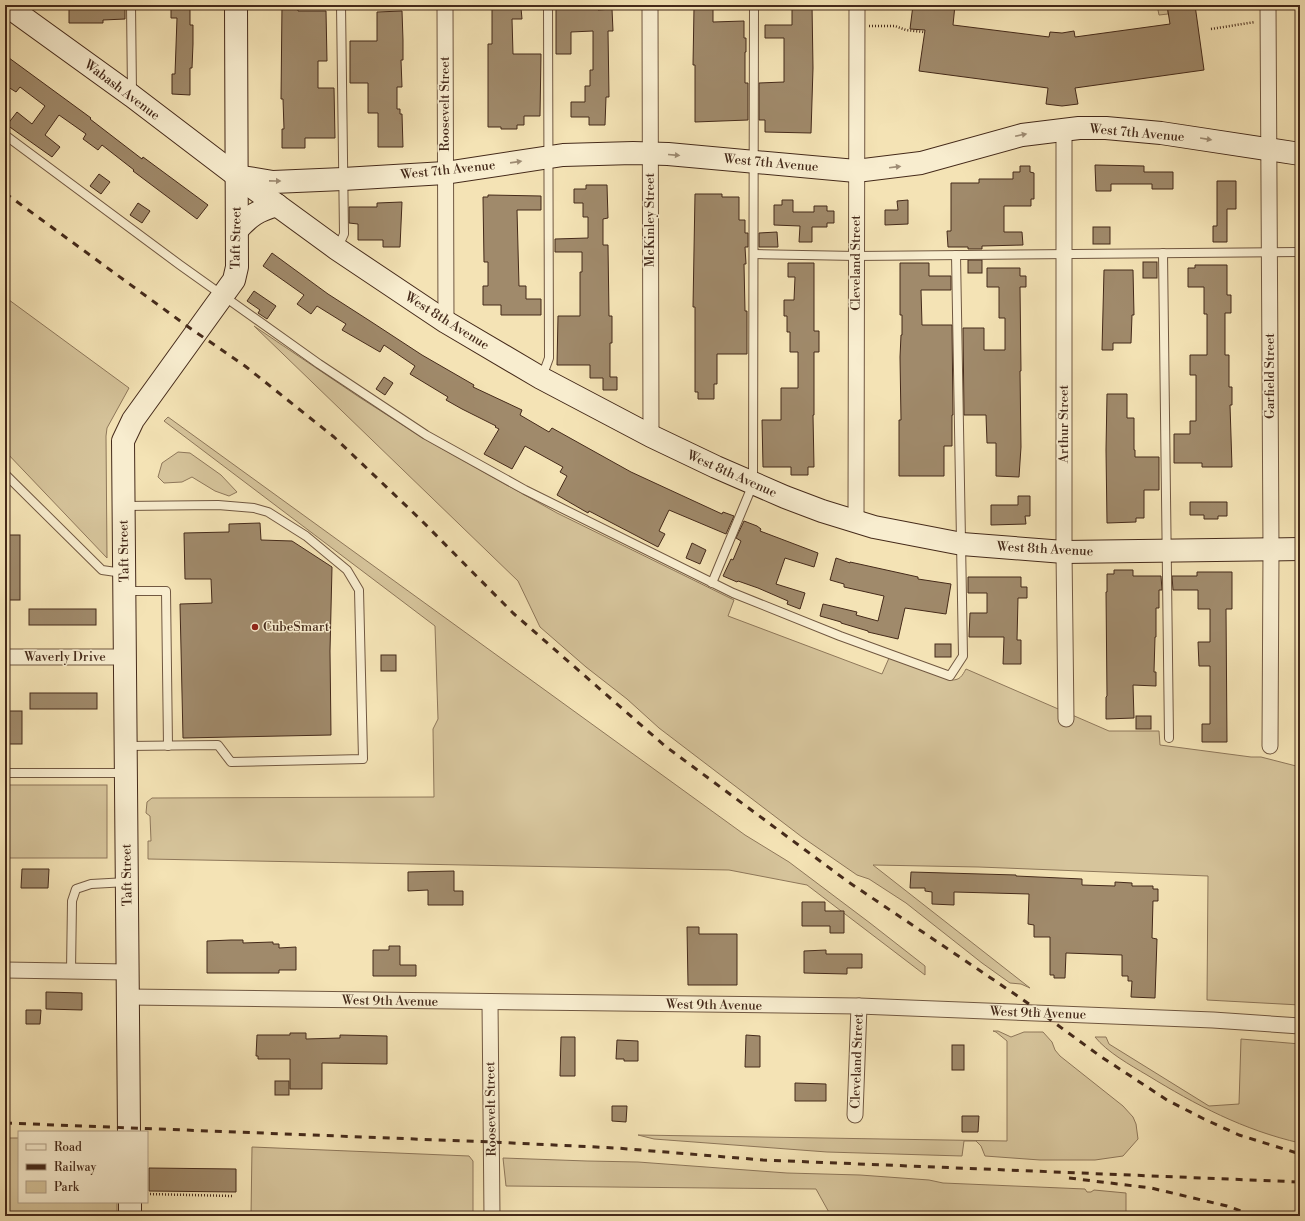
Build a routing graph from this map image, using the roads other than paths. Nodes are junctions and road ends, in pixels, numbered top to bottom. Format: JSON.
{"nodes":[{"id":1,"x":6,"y":5,"type":"edge"},
{"id":2,"x":131,"y":5,"type":"edge"},
{"id":3,"x":236,"y":5,"type":"edge"},
{"id":4,"x":341,"y":5,"type":"edge"},
{"id":5,"x":445,"y":5,"type":"edge"},
{"id":6,"x":548,"y":5,"type":"edge"},
{"id":7,"x":650,"y":5,"type":"edge"},
{"id":8,"x":754,"y":5,"type":"edge"},
{"id":9,"x":857,"y":5,"type":"edge"},
{"id":10,"x":1268,"y":5,"type":"edge"},
{"id":11,"x":27,"y":13,"type":"edge"},
{"id":12,"x":132,"y":96,"type":"junction"},
{"id":13,"x":237,"y":127,"type":"junction"},
{"id":14,"x":1064,"y":129,"type":"junction"},
{"id":15,"x":5,"y":136,"type":"edge"},
{"id":16,"x":195,"y":144,"type":"junction"},
{"id":17,"x":1268,"y":149,"type":"junction"},
{"id":18,"x":650,"y":153,"type":"junction"},
{"id":19,"x":1300,"y":154,"type":"edge"},
{"id":20,"x":548,"y":158,"type":"junction"},
{"id":21,"x":754,"y":162,"type":"junction"},
{"id":22,"x":856,"y":171,"type":"junction"},
{"id":23,"x":445,"y":173,"type":"junction"},
{"id":24,"x":237,"y":176,"type":"junction"},
{"id":25,"x":343,"y":179,"type":"junction"},
{"id":26,"x":276,"y":205,"type":"junction"},
{"id":27,"x":237,"y":230,"type":"junction"},
{"id":28,"x":337,"y":249,"type":"junction"},
{"id":29,"x":1269,"y":252,"type":"junction"},
{"id":30,"x":1300,"y":252,"type":"edge"},
{"id":31,"x":1163,"y":253,"type":"junction"},
{"id":32,"x":754,"y":254,"type":"junction"},
{"id":33,"x":1064,"y":254,"type":"junction"},
{"id":34,"x":956,"y":255,"type":"junction"},
{"id":35,"x":856,"y":256,"type":"junction"},
{"id":36,"x":223,"y":296,"type":"junction"},
{"id":37,"x":446,"y":322,"type":"junction"},
{"id":38,"x":541,"y":378,"type":"junction"},
{"id":39,"x":651,"y":436,"type":"junction"},
{"id":40,"x":5,"y":474,"type":"edge"},
{"id":41,"x":753,"y":484,"type":"junction"},
{"id":42,"x":123,"y":506,"type":"junction"},
{"id":43,"x":856,"y":522,"type":"junction"},
{"id":44,"x":962,"y":544,"type":"junction"},
{"id":45,"x":1300,"y":549,"type":"edge"},
{"id":46,"x":1271,"y":550,"type":"junction"},
{"id":47,"x":1166,"y":551,"type":"junction"},
{"id":48,"x":1064,"y":552,"type":"junction"},
{"id":49,"x":124,"y":582,"type":"junction"},
{"id":50,"x":712,"y":583,"type":"junction"},
{"id":51,"x":5,"y":657,"type":"edge"},
{"id":52,"x":125,"y":657,"type":"junction"},
{"id":53,"x":1066,"y":720,"type":"dead end"},
{"id":54,"x":1169,"y":738,"type":"dead end"},
{"id":55,"x":126,"y":746,"type":"junction"},
{"id":56,"x":168,"y":746,"type":"junction"},
{"id":57,"x":1270,"y":746,"type":"dead end"},
{"id":58,"x":5,"y":773,"type":"edge"},
{"id":59,"x":126,"y":773,"type":"junction"},
{"id":60,"x":127,"y":882,"type":"junction"},
{"id":61,"x":5,"y":970,"type":"edge"},
{"id":62,"x":71,"y":971,"type":"junction"},
{"id":63,"x":128,"y":972,"type":"junction"},
{"id":64,"x":128,"y":997,"type":"junction"},
{"id":65,"x":490,"y":1002,"type":"junction"},
{"id":66,"x":859,"y":1006,"type":"junction"},
{"id":67,"x":1300,"y":1026,"type":"edge"},
{"id":68,"x":855,"y":1115,"type":"dead end"},
{"id":69,"x":129,"y":1131,"type":"edge"},
{"id":70,"x":130,"y":1203,"type":"edge"},
{"id":71,"x":130,"y":1216,"type":"edge"},
{"id":72,"x":492,"y":1216,"type":"edge"}],
"edges":[{"from":1,"to":11,"type":"street","name":"Wabash Avenue"},
{"from":2,"to":12,"type":"lane"},
{"from":3,"to":13,"type":"street","name":"Taft Street"},
{"from":4,"to":25,"type":"lane"},
{"from":5,"to":23,"type":"street","name":"Roosevelt Street"},
{"from":6,"to":20,"type":"lane"},
{"from":7,"to":18,"type":"street","name":"McKinley Street"},
{"from":8,"to":21,"type":"lane"},
{"from":9,"to":22,"type":"street","name":"Cleveland Street"},
{"from":10,"to":17,"type":"street","name":"Garfield Street"},
{"from":11,"to":12,"type":"street","name":"Wabash Avenue"},
{"from":12,"to":16,"type":"street","name":"Wabash Avenue"},
{"from":13,"to":16,"type":"street"},
{"from":13,"to":24,"type":"street","name":"Taft Street"},
{"from":14,"to":17,"type":"street","name":"West 7th Avenue","one_way":true},
{"from":22,"to":14,"type":"street","name":"West 7th Avenue","one_way":true},
{"from":14,"to":33,"type":"street","name":"Arthur Street"},
{"from":15,"to":36,"type":"lane"},
{"from":16,"to":24,"type":"street","name":"Wabash Avenue"},
{"from":17,"to":19,"type":"street","name":"West 7th Avenue"},
{"from":17,"to":29,"type":"street","name":"Garfield Street"},
{"from":18,"to":20,"type":"street","name":"West 7th Avenue"},
{"from":18,"to":21,"type":"street","name":"West 7th Avenue","one_way":true},
{"from":18,"to":39,"type":"street","name":"McKinley Street"},
{"from":23,"to":20,"type":"street","name":"West 7th Avenue","one_way":true},
{"from":20,"to":38,"type":"lane"},
{"from":21,"to":22,"type":"street","name":"West 7th Avenue"},
{"from":21,"to":32,"type":"lane"},
{"from":22,"to":35,"type":"street","name":"Cleveland Street"},
{"from":23,"to":25,"type":"street","name":"West 7th Avenue"},
{"from":23,"to":37,"type":"street","name":"Roosevelt Street"},
{"from":24,"to":25,"type":"street","name":"West 7th Avenue","one_way":true},
{"from":24,"to":26,"type":"street","name":"West 8th Avenue"},
{"from":24,"to":27,"type":"street","name":"Taft Street"},
{"from":25,"to":28,"type":"lane"},
{"from":26,"to":27,"type":"street"},
{"from":26,"to":28,"type":"street","name":"West 8th Avenue"},
{"from":27,"to":36,"type":"street","name":"Taft Street"},
{"from":28,"to":37,"type":"street","name":"West 8th Avenue"},
{"from":29,"to":30,"type":"lane"},
{"from":29,"to":31,"type":"lane"},
{"from":29,"to":46,"type":"street","name":"Garfield Street"},
{"from":31,"to":33,"type":"lane"},
{"from":31,"to":47,"type":"lane"},
{"from":32,"to":35,"type":"lane"},
{"from":32,"to":41,"type":"lane"},
{"from":33,"to":34,"type":"lane"},
{"from":33,"to":48,"type":"street","name":"Arthur Street"},
{"from":34,"to":35,"type":"lane"},
{"from":34,"to":44,"type":"lane"},
{"from":35,"to":43,"type":"street","name":"Cleveland Street"},
{"from":36,"to":42,"type":"street","name":"Taft Street"},
{"from":36,"to":50,"type":"lane"},
{"from":37,"to":38,"type":"street","name":"West 8th Avenue"},
{"from":38,"to":39,"type":"street","name":"West 8th Avenue"},
{"from":39,"to":41,"type":"street","name":"West 8th Avenue"},
{"from":40,"to":49,"type":"lane"},
{"from":41,"to":43,"type":"street","name":"West 8th Avenue"},
{"from":41,"to":50,"type":"lane"},
{"from":42,"to":49,"type":"street","name":"Taft Street"},
{"from":42,"to":56,"type":"lane"},
{"from":43,"to":44,"type":"street","name":"West 8th Avenue"},
{"from":44,"to":48,"type":"street","name":"West 8th Avenue"},
{"from":44,"to":50,"type":"lane"},
{"from":45,"to":46,"type":"street","name":"West 8th Avenue"},
{"from":46,"to":47,"type":"street","name":"West 8th Avenue"},
{"from":46,"to":57,"type":"street","name":"Garfield Street"},
{"from":47,"to":48,"type":"street","name":"West 8th Avenue"},
{"from":47,"to":54,"type":"lane"},
{"from":48,"to":53,"type":"street","name":"Arthur Street"},
{"from":49,"to":52,"type":"street","name":"Taft Street"},
{"from":49,"to":56,"type":"lane"},
{"from":51,"to":52,"type":"street","name":"Waverly Drive"},
{"from":52,"to":55,"type":"street","name":"Taft Street"},
{"from":55,"to":56,"type":"lane"},
{"from":55,"to":59,"type":"street","name":"Taft Street"},
{"from":58,"to":59,"type":"lane"},
{"from":59,"to":60,"type":"street","name":"Taft Street"},
{"from":60,"to":62,"type":"lane"},
{"from":60,"to":63,"type":"street","name":"Taft Street"},
{"from":61,"to":62,"type":"street"},
{"from":62,"to":63,"type":"street"},
{"from":63,"to":64,"type":"street","name":"Taft Street"},
{"from":64,"to":65,"type":"street","name":"West 9th Avenue"},
{"from":64,"to":69,"type":"street","name":"Taft Street"},
{"from":65,"to":66,"type":"street","name":"West 9th Avenue"},
{"from":65,"to":72,"type":"street","name":"Roosevelt Street"},
{"from":66,"to":67,"type":"street","name":"West 9th Avenue"},
{"from":66,"to":68,"type":"street","name":"Cleveland Street"},
{"from":70,"to":71,"type":"street"}]}
